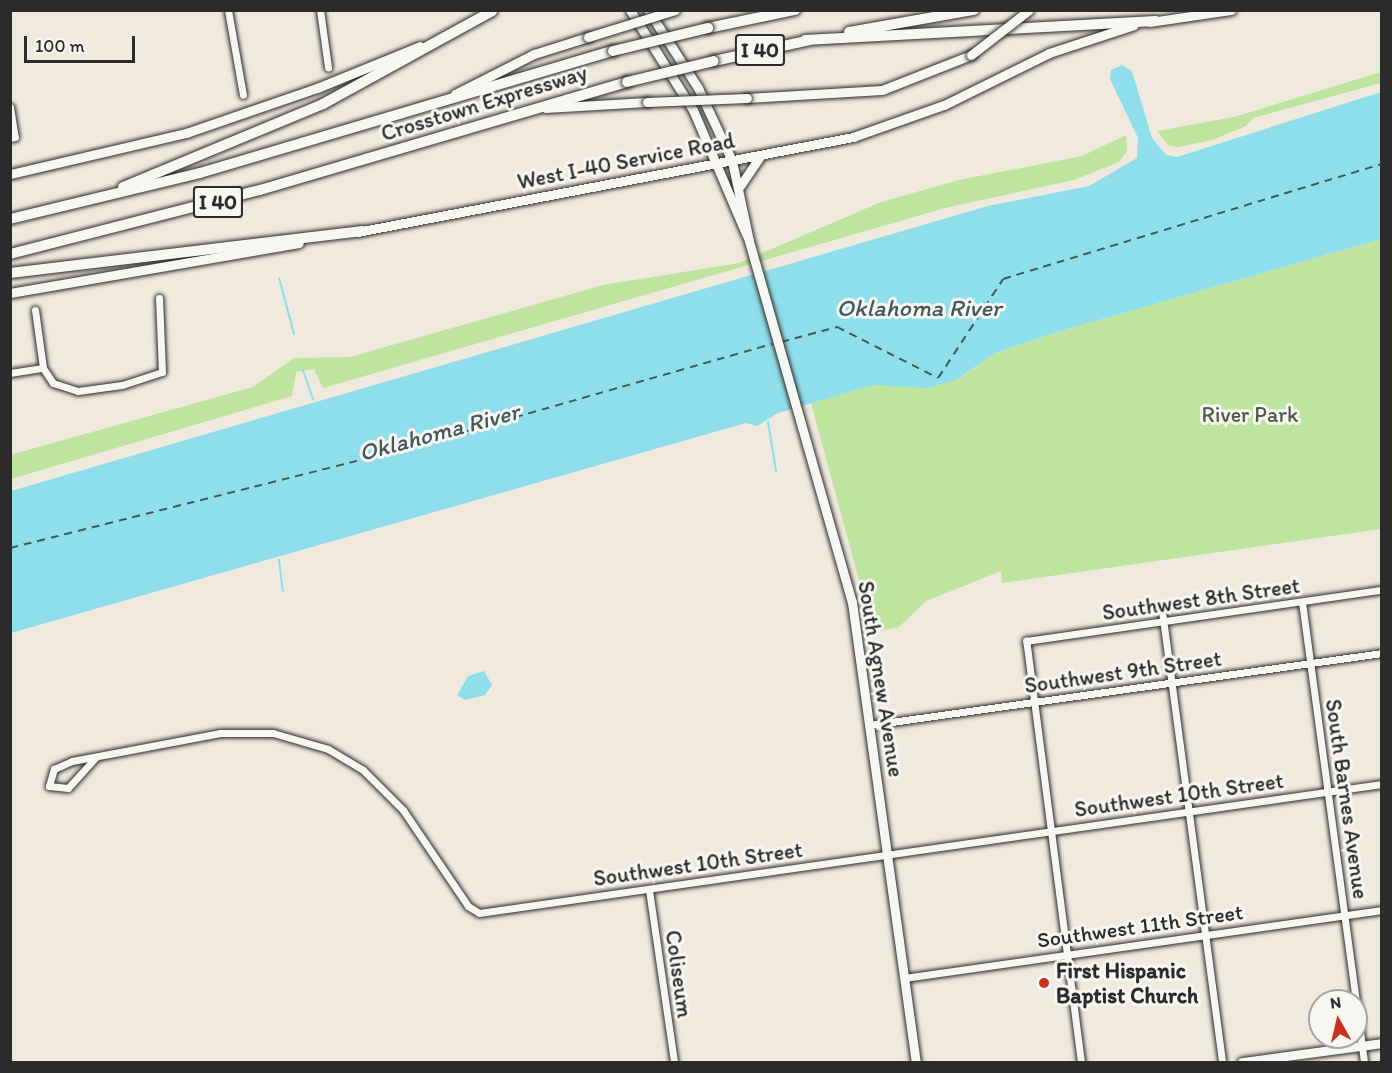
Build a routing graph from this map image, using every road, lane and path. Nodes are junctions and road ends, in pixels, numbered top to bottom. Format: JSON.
{"nodes":[{"id":1,"x":228,"y":10,"type":"edge"},
{"id":2,"x":320,"y":10,"type":"edge"},
{"id":3,"x":492,"y":10,"type":"edge"},
{"id":4,"x":630,"y":10,"type":"edge"},
{"id":5,"x":648,"y":10,"type":"edge"},
{"id":6,"x":675,"y":10,"type":"edge"},
{"id":7,"x":795,"y":10,"type":"edge"},
{"id":8,"x":974,"y":10,"type":"edge"},
{"id":9,"x":1029,"y":10,"type":"edge"},
{"id":10,"x":1231,"y":10,"type":"edge"},
{"id":11,"x":1155,"y":21,"type":"junction"},
{"id":12,"x":805,"y":40,"type":"junction"},
{"id":13,"x":328,"y":67,"type":"dead end"},
{"id":14,"x":243,"y":95,"type":"dead end"},
{"id":15,"x":445,"y":99,"type":"junction"},
{"id":16,"x":10,"y":107,"type":"edge"},
{"id":17,"x":534,"y":107,"type":"junction"},
{"id":18,"x":13,"y":138,"type":"edge"},
{"id":19,"x":760,"y":156,"type":"junction"},
{"id":20,"x":732,"y":161,"type":"junction"},
{"id":21,"x":717,"y":164,"type":"junction"},
{"id":22,"x":10,"y":174,"type":"edge"},
{"id":23,"x":741,"y":186,"type":"junction"},
{"id":24,"x":83,"y":203,"type":"junction"},
{"id":25,"x":10,"y":219,"type":"edge"},
{"id":26,"x":363,"y":231,"type":"junction"},
{"id":27,"x":749,"y":241,"type":"junction"},
{"id":28,"x":10,"y":254,"type":"edge"},
{"id":29,"x":10,"y":273,"type":"edge"},
{"id":30,"x":10,"y":292,"type":"edge"},
{"id":31,"x":159,"y":298,"type":"dead end"},
{"id":32,"x":35,"y":310,"type":"dead end"},
{"id":33,"x":44,"y":368,"type":"junction"},
{"id":34,"x":10,"y":373,"type":"edge"},
{"id":35,"x":1382,"y":590,"type":"edge"},
{"id":36,"x":1302,"y":602,"type":"junction"},
{"id":37,"x":1162,"y":611,"type":"dead end"},
{"id":38,"x":1162,"y":624,"type":"junction"},
{"id":39,"x":1382,"y":653,"type":"edge"},
{"id":40,"x":1311,"y":663,"type":"junction"},
{"id":41,"x":1172,"y":682,"type":"junction"},
{"id":42,"x":1033,"y":703,"type":"junction"},
{"id":43,"x":870,"y":725,"type":"junction"},
{"id":44,"x":96,"y":757,"type":"junction"},
{"id":45,"x":1382,"y":784,"type":"edge"},
{"id":46,"x":1328,"y":791,"type":"junction"},
{"id":47,"x":1188,"y":812,"type":"junction"},
{"id":48,"x":1051,"y":832,"type":"junction"},
{"id":49,"x":887,"y":854,"type":"junction"},
{"id":50,"x":649,"y":890,"type":"junction"},
{"id":51,"x":1382,"y":910,"type":"edge"},
{"id":52,"x":1345,"y":915,"type":"junction"},
{"id":53,"x":1204,"y":935,"type":"junction"},
{"id":54,"x":1066,"y":955,"type":"junction"},
{"id":55,"x":904,"y":978,"type":"junction"},
{"id":56,"x":1354,"y":989,"type":"edge"},
{"id":57,"x":1340,"y":1049,"type":"edge"},
{"id":58,"x":674,"y":1062,"type":"edge"},
{"id":59,"x":916,"y":1062,"type":"edge"},
{"id":60,"x":1081,"y":1062,"type":"edge"},
{"id":61,"x":1222,"y":1062,"type":"edge"},
{"id":62,"x":1242,"y":1062,"type":"edge"}],
"edges":[{"from":1,"to":14,"type":"street"},
{"from":2,"to":13,"type":"street"},
{"from":3,"to":22,"type":"main road"},
{"from":3,"to":24,"type":"highway"},
{"from":4,"to":21,"type":"main road","name":"South Agnew Avenue"},
{"from":5,"to":20,"type":"main road","name":"South Agnew Avenue"},
{"from":6,"to":15,"type":"main road","bridge":true},
{"from":7,"to":15,"type":"highway","name":"Crosstown Expressway","number":"I 40","bridge":true},
{"from":8,"to":12,"type":"highway","name":"Crosstown Expressway","number":"I 40"},
{"from":9,"to":17,"type":"main road","bridge":true},
{"from":10,"to":11,"type":"main road","name":"West I-40 Service Road"},
{"from":11,"to":12,"type":"highway"},
{"from":11,"to":19,"type":"main road","name":"West I-40 Service Road"},
{"from":12,"to":17,"type":"highway","name":"Crosstown Expressway","number":"I 40","bridge":true},
{"from":15,"to":24,"type":"highway","name":"Crosstown Expressway","number":"I 40"},
{"from":16,"to":18,"type":"street"},
{"from":17,"to":28,"type":"highway","name":"Crosstown Expressway","number":"I 40"},
{"from":19,"to":20,"type":"main road","name":"West I-40 Service Road"},
{"from":19,"to":23,"type":"main road"},
{"from":20,"to":21,"type":"main road","name":"West I-40 Service Road"},
{"from":20,"to":23,"type":"main road","name":"South Agnew Avenue"},
{"from":21,"to":26,"type":"main road","name":"West I-40 Service Road"},
{"from":21,"to":27,"type":"main road","name":"South Agnew Avenue"},
{"from":23,"to":27,"type":"main road","name":"South Agnew Avenue"},
{"from":24,"to":25,"type":"highway","name":"Crosstown Expressway","number":"I 40"},
{"from":26,"to":29,"type":"highway"},
{"from":26,"to":30,"type":"main road","name":"West I-40 Service Road"},
{"from":27,"to":43,"type":"main road","name":"South Agnew Avenue"},
{"from":31,"to":33,"type":"street"},
{"from":32,"to":33,"type":"street"},
{"from":33,"to":34,"type":"street"},
{"from":35,"to":36,"type":"street","name":"Southwest 8th Street"},
{"from":36,"to":38,"type":"street","name":"Southwest 8th Street"},
{"from":36,"to":40,"type":"street","name":"South Barnes Avenue"},
{"from":37,"to":38,"type":"street"},
{"from":38,"to":41,"type":"street"},
{"from":38,"to":42,"type":"street","name":"Southwest 8th Street"},
{"from":39,"to":40,"type":"street","name":"Southwest 9th Street"},
{"from":40,"to":41,"type":"street","name":"Southwest 9th Street"},
{"from":40,"to":46,"type":"street","name":"South Barnes Avenue"},
{"from":41,"to":42,"type":"street","name":"Southwest 9th Street"},
{"from":41,"to":47,"type":"street"},
{"from":42,"to":43,"type":"street","name":"Southwest 9th Street"},
{"from":42,"to":48,"type":"street"},
{"from":43,"to":49,"type":"main road","name":"South Agnew Avenue"},
{"from":44,"to":44,"type":"street","name":"Southwest 10th Street"},
{"from":44,"to":50,"type":"street","name":"Southwest 10th Street"},
{"from":45,"to":46,"type":"street","name":"Southwest 10th Street"},
{"from":46,"to":47,"type":"street","name":"Southwest 10th Street"},
{"from":46,"to":52,"type":"street","name":"South Barnes Avenue"},
{"from":47,"to":48,"type":"street","name":"Southwest 10th Street"},
{"from":47,"to":53,"type":"street"},
{"from":48,"to":49,"type":"street","name":"Southwest 10th Street"},
{"from":48,"to":54,"type":"street"},
{"from":49,"to":50,"type":"street","name":"Southwest 10th Street"},
{"from":49,"to":55,"type":"main road","name":"South Agnew Avenue"},
{"from":50,"to":58,"type":"street","name":"Coliseum"},
{"from":51,"to":52,"type":"street","name":"Southwest 11th Street"},
{"from":52,"to":53,"type":"street","name":"Southwest 11th Street"},
{"from":52,"to":56,"type":"street","name":"South Barnes Avenue"},
{"from":53,"to":54,"type":"street","name":"Southwest 11th Street"},
{"from":53,"to":61,"type":"street"},
{"from":54,"to":55,"type":"street","name":"Southwest 11th Street"},
{"from":54,"to":60,"type":"street"},
{"from":55,"to":59,"type":"main road","name":"South Agnew Avenue"},
{"from":57,"to":62,"type":"main road"}]}
